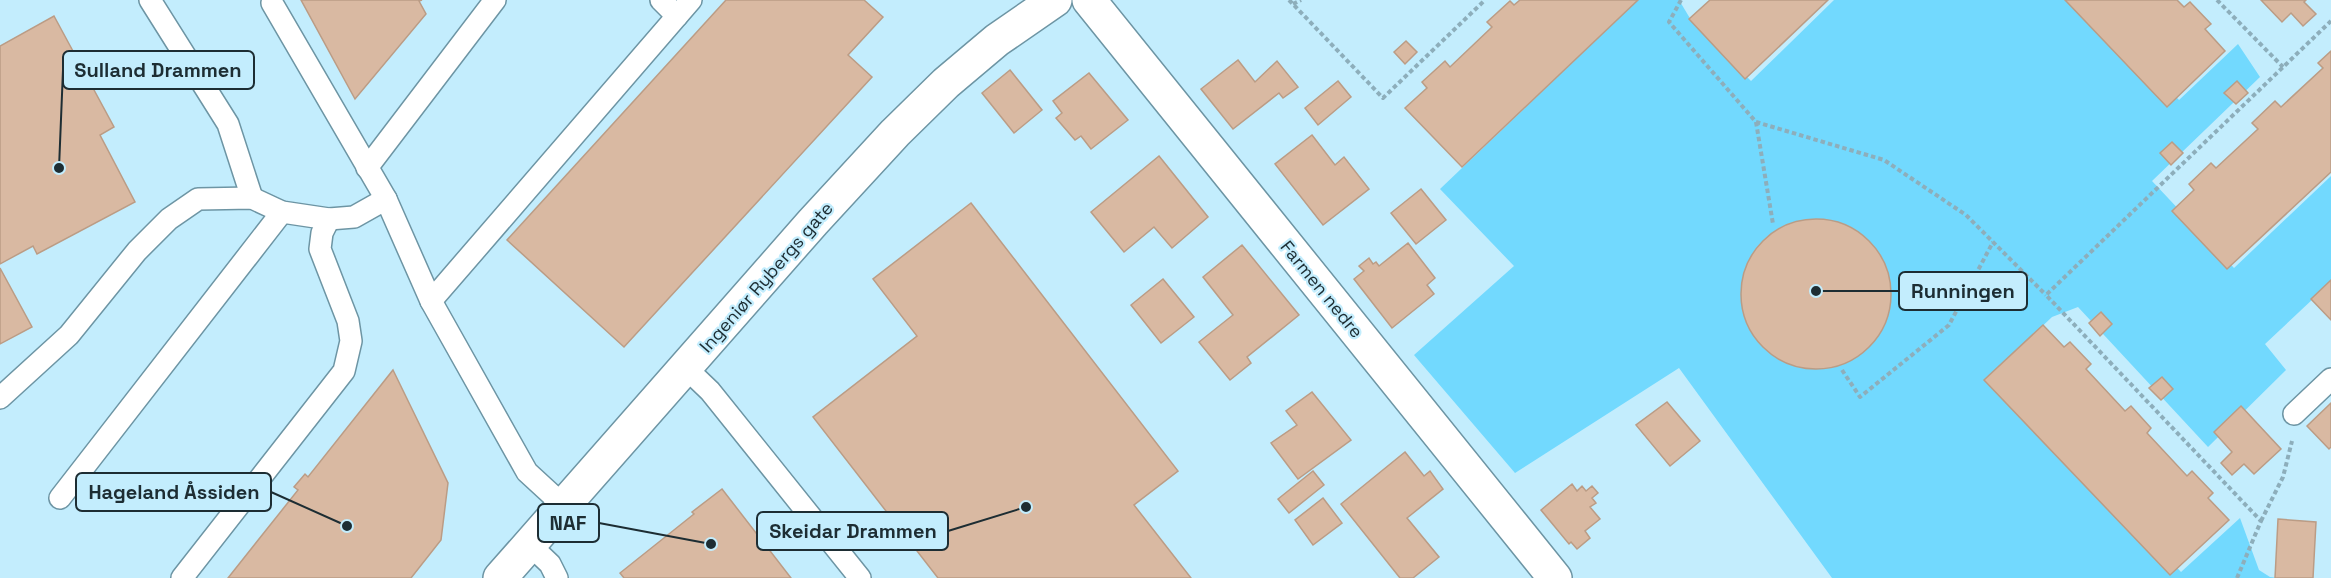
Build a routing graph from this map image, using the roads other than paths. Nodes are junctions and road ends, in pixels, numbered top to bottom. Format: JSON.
{"nodes":[{"id":1,"x":150,"y":0,"type":"edge"},
{"id":2,"x":495,"y":0,"type":"edge"},
{"id":3,"x":661,"y":0,"type":"edge"},
{"id":4,"x":691,"y":0,"type":"edge"},
{"id":5,"x":1054,"y":0,"type":"edge"},
{"id":6,"x":1089,"y":0,"type":"edge"},
{"id":7,"x":272,"y":3,"type":"dead end"},
{"id":8,"x":677,"y":16,"type":"junction"},
{"id":9,"x":367,"y":168,"type":"junction"},
{"id":10,"x":252,"y":198,"type":"junction"},
{"id":11,"x":386,"y":200,"type":"junction"},
{"id":12,"x":282,"y":212,"type":"junction"},
{"id":13,"x":329,"y":219,"type":"junction"},
{"id":14,"x":431,"y":301,"type":"junction"},
{"id":15,"x":686,"y":368,"type":"junction"},
{"id":16,"x":2331,"y":379,"type":"edge"},
{"id":17,"x":0,"y":399,"type":"edge"},
{"id":18,"x":2294,"y":414,"type":"road end"},
{"id":19,"x":60,"y":498,"type":"dead end"},
{"id":20,"x":564,"y":506,"type":"junction"},
{"id":21,"x":530,"y":545,"type":"junction"},
{"id":22,"x":182,"y":578,"type":"edge"},
{"id":23,"x":500,"y":578,"type":"edge"},
{"id":24,"x":557,"y":578,"type":"edge"},
{"id":25,"x":860,"y":578,"type":"edge"},
{"id":26,"x":1555,"y":578,"type":"edge"}],
"edges":[{"from":1,"to":10,"type":"lane"},
{"from":2,"to":9,"type":"lane"},
{"from":3,"to":8,"type":"lane"},
{"from":4,"to":8,"type":"lane"},
{"from":5,"to":15,"type":"street","name":"Ingeniør Rybergs gate"},
{"from":6,"to":26,"type":"street","name":"Farmen nedre"},
{"from":7,"to":9,"type":"lane"},
{"from":8,"to":14,"type":"lane"},
{"from":9,"to":11,"type":"lane"},
{"from":10,"to":12,"type":"lane"},
{"from":10,"to":17,"type":"lane"},
{"from":11,"to":13,"type":"lane"},
{"from":11,"to":14,"type":"lane"},
{"from":12,"to":13,"type":"lane"},
{"from":12,"to":19,"type":"lane"},
{"from":13,"to":22,"type":"lane"},
{"from":14,"to":20,"type":"lane"},
{"from":15,"to":20,"type":"street","name":"Ingeniør Rybergs gate"},
{"from":15,"to":25,"type":"lane"},
{"from":16,"to":18,"type":"lane"},
{"from":20,"to":21,"type":"street","name":"Ingeniør Rybergs gate"},
{"from":21,"to":23,"type":"street","name":"Ingeniør Rybergs gate"},
{"from":21,"to":24,"type":"lane"}]}
